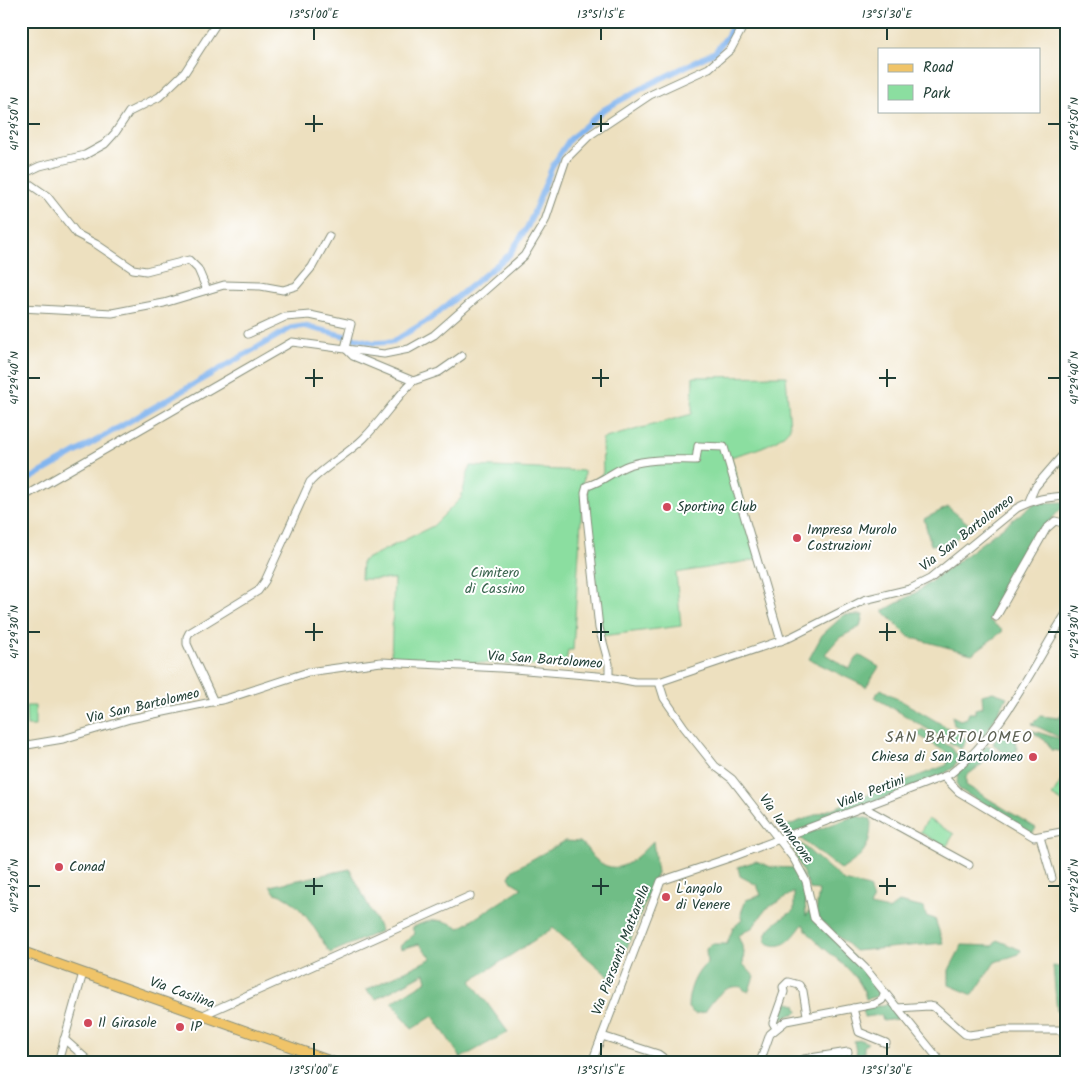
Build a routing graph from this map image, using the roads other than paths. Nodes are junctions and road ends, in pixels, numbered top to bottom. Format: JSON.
{"nodes":[{"id":1,"x":218,"y":21,"type":"edge"},
{"id":2,"x":746,"y":21,"type":"edge"},
{"id":3,"x":21,"y":177,"type":"edge"},
{"id":4,"x":329,"y":236,"type":"dead end"},
{"id":5,"x":207,"y":290,"type":"junction"},
{"id":6,"x":21,"y":308,"type":"edge"},
{"id":7,"x":248,"y":334,"type":"dead end"},
{"id":8,"x":345,"y":348,"type":"junction"},
{"id":9,"x":462,"y":356,"type":"dead end"},
{"id":10,"x":413,"y":381,"type":"junction"},
{"id":11,"x":1067,"y":450,"type":"edge"},
{"id":12,"x":1067,"y":496,"type":"edge"},
{"id":13,"x":21,"y":498,"type":"edge"},
{"id":14,"x":1029,"y":502,"type":"junction"},
{"id":15,"x":1067,"y":524,"type":"edge"},
{"id":16,"x":1067,"y":612,"type":"edge"},
{"id":17,"x":996,"y":617,"type":"dead end"},
{"id":18,"x":781,"y":641,"type":"junction"},
{"id":19,"x":609,"y":678,"type":"junction"},
{"id":20,"x":659,"y":682,"type":"junction"},
{"id":21,"x":214,"y":702,"type":"junction"},
{"id":22,"x":21,"y":746,"type":"edge"},
{"id":23,"x":944,"y":777,"type":"junction"},
{"id":24,"x":865,"y":808,"type":"junction"},
{"id":25,"x":1067,"y":831,"type":"edge"},
{"id":26,"x":1040,"y":837,"type":"junction"},
{"id":27,"x":780,"y":839,"type":"junction"},
{"id":28,"x":969,"y":865,"type":"dead end"},
{"id":29,"x":1052,"y":878,"type":"dead end"},
{"id":30,"x":470,"y":896,"type":"dead end"},
{"id":31,"x":21,"y":951,"type":"edge"},
{"id":32,"x":83,"y":973,"type":"junction"},
{"id":33,"x":884,"y":995,"type":"junction"},
{"id":34,"x":854,"y":1008,"type":"junction"},
{"id":35,"x":897,"y":1008,"type":"junction"},
{"id":36,"x":807,"y":1015,"type":"junction"},
{"id":37,"x":203,"y":1016,"type":"junction"},
{"id":38,"x":776,"y":1028,"type":"junction"},
{"id":39,"x":1064,"y":1030,"type":"edge"},
{"id":40,"x":602,"y":1036,"type":"junction"},
{"id":41,"x":64,"y":1039,"type":"junction"},
{"id":42,"x":1067,"y":1041,"type":"edge"},
{"id":43,"x":886,"y":1043,"type":"dead end"},
{"id":44,"x":848,"y":1052,"type":"dead end"},
{"id":45,"x":58,"y":1062,"type":"edge"},
{"id":46,"x":90,"y":1062,"type":"edge"},
{"id":47,"x":333,"y":1062,"type":"edge"},
{"id":48,"x":592,"y":1062,"type":"edge"},
{"id":49,"x":669,"y":1062,"type":"edge"},
{"id":50,"x":760,"y":1062,"type":"edge"},
{"id":51,"x":802,"y":1062,"type":"edge"},
{"id":52,"x":941,"y":1062,"type":"edge"}],
"edges":[{"from":1,"to":3,"type":"street"},
{"from":2,"to":8,"type":"street"},
{"from":3,"to":5,"type":"street"},
{"from":4,"to":5,"type":"street"},
{"from":5,"to":6,"type":"street"},
{"from":7,"to":8,"type":"street"},
{"from":8,"to":10,"type":"street"},
{"from":8,"to":13,"type":"street"},
{"from":9,"to":10,"type":"street"},
{"from":10,"to":21,"type":"street"},
{"from":11,"to":14,"type":"street"},
{"from":12,"to":14,"type":"street"},
{"from":14,"to":18,"type":"street","name":"Via San Bartolomeo"},
{"from":15,"to":17,"type":"street"},
{"from":16,"to":23,"type":"street","name":"Viale Pertini"},
{"from":18,"to":19,"type":"street"},
{"from":18,"to":20,"type":"street","name":"Via San Bartolomeo"},
{"from":19,"to":20,"type":"street","name":"Via San Bartolomeo"},
{"from":19,"to":21,"type":"street","name":"Via San Bartolomeo"},
{"from":20,"to":27,"type":"street","name":"Via Iannacone"},
{"from":21,"to":22,"type":"street","name":"Via San Bartolomeo"},
{"from":23,"to":24,"type":"street","name":"Viale Pertini"},
{"from":23,"to":26,"type":"street"},
{"from":24,"to":27,"type":"street","name":"Viale Pertini"},
{"from":24,"to":28,"type":"street"},
{"from":25,"to":26,"type":"street"},
{"from":26,"to":29,"type":"street"},
{"from":27,"to":33,"type":"street","name":"Via Iannacone"},
{"from":27,"to":40,"type":"street","name":"Via Piersanti Mattarella"},
{"from":30,"to":37,"type":"street"},
{"from":31,"to":32,"type":"main road","name":"Via Casilina"},
{"from":32,"to":37,"type":"main road","name":"Via Casilina"},
{"from":32,"to":41,"type":"street"},
{"from":33,"to":34,"type":"street"},
{"from":33,"to":35,"type":"street","name":"Via Iannacone"},
{"from":34,"to":36,"type":"street"},
{"from":34,"to":43,"type":"street"},
{"from":35,"to":39,"type":"street"},
{"from":35,"to":52,"type":"street","name":"Via Iannacone"},
{"from":36,"to":38,"type":"street"},
{"from":36,"to":38,"type":"street"},
{"from":37,"to":47,"type":"main road","name":"Via Casilina"},
{"from":38,"to":50,"type":"street"},
{"from":39,"to":42,"type":"street"},
{"from":40,"to":48,"type":"street","name":"Via Piersanti Mattarella"},
{"from":40,"to":49,"type":"street"},
{"from":41,"to":45,"type":"street"},
{"from":41,"to":46,"type":"street"},
{"from":44,"to":51,"type":"street"}]}
